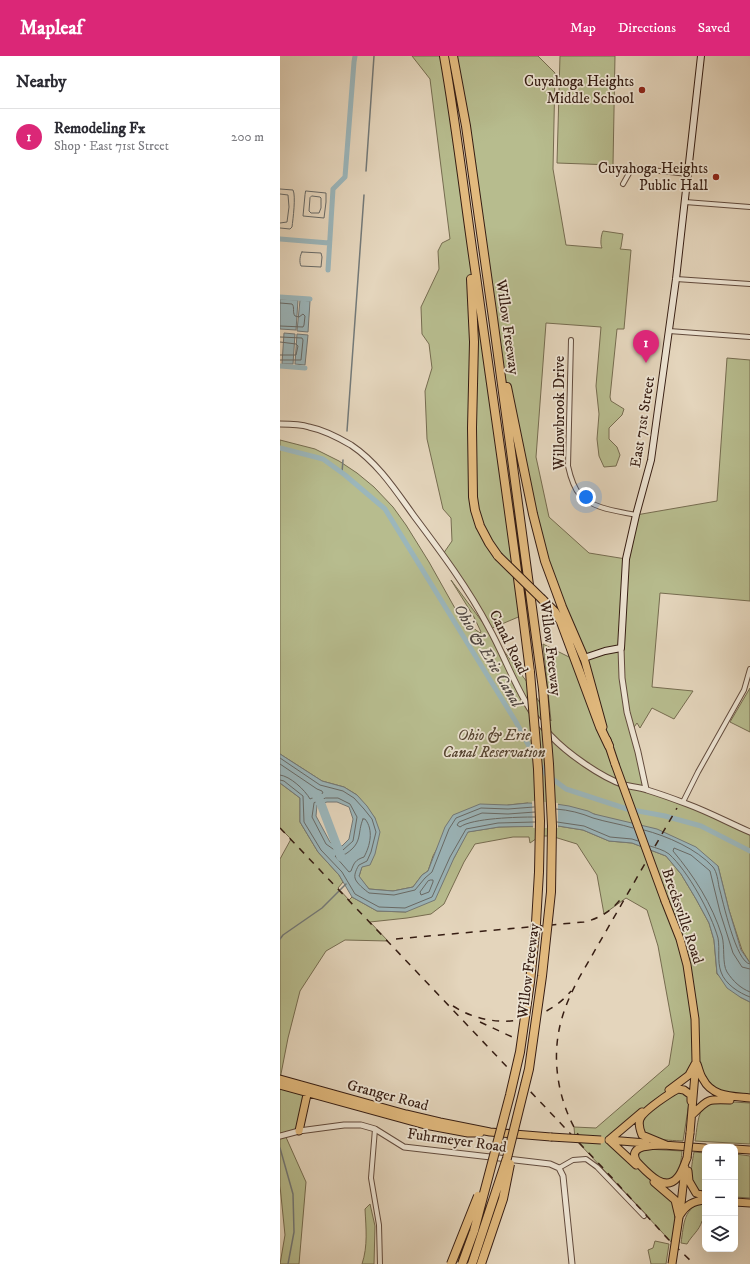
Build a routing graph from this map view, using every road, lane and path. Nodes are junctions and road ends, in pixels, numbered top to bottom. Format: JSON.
{"nodes":[{"id":1,"x":444,"y":56,"type":"edge"},
{"id":2,"x":453,"y":56,"type":"edge"},
{"id":3,"x":701,"y":56,"type":"edge"},
{"id":4,"x":688,"y":174,"type":"junction"},
{"id":5,"x":623,"y":184,"type":"dead end"},
{"id":6,"x":685,"y":202,"type":"junction"},
{"id":7,"x":750,"y":207,"type":"edge"},
{"id":8,"x":469,"y":230,"type":"junction"},
{"id":9,"x":676,"y":279,"type":"junction"},
{"id":10,"x":750,"y":284,"type":"edge"},
{"id":11,"x":493,"y":318,"type":"junction"},
{"id":12,"x":669,"y":331,"type":"junction"},
{"id":13,"x":750,"y":337,"type":"edge"},
{"id":14,"x":571,"y":340,"type":"dead end"},
{"id":15,"x":280,"y":424,"type":"edge"},
{"id":16,"x":636,"y":515,"type":"junction"},
{"id":17,"x":621,"y":648,"type":"junction"},
{"id":18,"x":584,"y":658,"type":"junction"},
{"id":19,"x":750,"y":670,"type":"edge"},
{"id":20,"x":609,"y":746,"type":"junction"},
{"id":21,"x":646,"y":790,"type":"junction"},
{"id":22,"x":683,"y":802,"type":"junction"},
{"id":23,"x":750,"y":832,"type":"edge"},
{"id":24,"x":696,"y":1062,"type":"junction"},
{"id":25,"x":529,"y":1069,"type":"junction"},
{"id":26,"x":281,"y":1082,"type":"edge"},
{"id":27,"x":308,"y":1090,"type":"junction"},
{"id":28,"x":510,"y":1094,"type":"junction"},
{"id":29,"x":750,"y":1100,"type":"edge"},
{"id":30,"x":692,"y":1115,"type":"junction"},
{"id":31,"x":375,"y":1130,"type":"junction"},
{"id":32,"x":299,"y":1131,"type":"junction"},
{"id":33,"x":282,"y":1135,"type":"edge"},
{"id":34,"x":609,"y":1140,"type":"junction"},
{"id":35,"x":666,"y":1145,"type":"junction"},
{"id":36,"x":702,"y":1148,"type":"edge"},
{"id":37,"x":738,"y":1149,"type":"edge"},
{"id":38,"x":750,"y":1150,"type":"edge"},
{"id":39,"x":687,"y":1158,"type":"junction"},
{"id":40,"x":559,"y":1168,"type":"junction"},
{"id":41,"x":702,"y":1195,"type":"edge"},
{"id":42,"x":738,"y":1199,"type":"edge"},
{"id":43,"x":750,"y":1200,"type":"edge"},
{"id":44,"x":702,"y":1201,"type":"edge"},
{"id":45,"x":738,"y":1202,"type":"edge"},
{"id":46,"x":750,"y":1203,"type":"edge"},
{"id":47,"x":644,"y":1216,"type":"dead end"},
{"id":48,"x":679,"y":1217,"type":"junction"},
{"id":49,"x":380,"y":1264,"type":"edge"},
{"id":50,"x":451,"y":1264,"type":"edge"},
{"id":51,"x":462,"y":1264,"type":"edge"},
{"id":52,"x":472,"y":1264,"type":"edge"},
{"id":53,"x":481,"y":1264,"type":"edge"},
{"id":54,"x":572,"y":1264,"type":"edge"},
{"id":55,"x":672,"y":1264,"type":"edge"}],
"edges":[{"from":1,"to":8,"type":"highway","name":"Willow Freeway"},
{"from":2,"to":11,"type":"highway","name":"Willow Freeway"},
{"from":3,"to":4,"type":"main road","name":"East 71st Street"},
{"from":4,"to":5,"type":"street"},
{"from":4,"to":6,"type":"main road","name":"East 71st Street"},
{"from":6,"to":7,"type":"street"},
{"from":6,"to":9,"type":"main road","name":"East 71st Street"},
{"from":8,"to":20,"type":"highway","bridge":true},
{"from":8,"to":28,"type":"highway","name":"Willow Freeway","bridge":true},
{"from":9,"to":10,"type":"street"},
{"from":9,"to":12,"type":"main road","name":"East 71st Street"},
{"from":11,"to":18,"type":"highway"},
{"from":11,"to":25,"type":"highway","name":"Willow Freeway","bridge":true},
{"from":12,"to":13,"type":"street"},
{"from":12,"to":16,"type":"main road","name":"East 71st Street"},
{"from":14,"to":16,"type":"street","name":"Willowbrook Drive"},
{"from":15,"to":21,"type":"street","name":"Canal Road"},
{"from":16,"to":17,"type":"main road","name":"East 71st Street"},
{"from":17,"to":18,"type":"main road"},
{"from":17,"to":21,"type":"street","name":"East 71st Street"},
{"from":18,"to":20,"type":"main road","name":"Brecksville Road"},
{"from":19,"to":22,"type":"street"},
{"from":20,"to":24,"type":"main road","name":"Brecksville Road","bridge":true},
{"from":21,"to":22,"type":"street","name":"Canal Road"},
{"from":22,"to":23,"type":"street","name":"Canal Road"},
{"from":24,"to":29,"type":"main road"},
{"from":24,"to":30,"type":"main road","name":"Brecksville Road"},
{"from":24,"to":34,"type":"main road"},
{"from":25,"to":52,"type":"highway","name":"Willow Freeway","bridge":true},
{"from":25,"to":53,"type":"highway","bridge":true},
{"from":26,"to":27,"type":"main road","name":"Granger Road"},
{"from":27,"to":32,"type":"main road"},
{"from":27,"to":34,"type":"main road","name":"Granger Road","bridge":true},
{"from":28,"to":50,"type":"highway","bridge":true},
{"from":28,"to":51,"type":"highway","name":"Willow Freeway","bridge":true},
{"from":29,"to":30,"type":"main road"},
{"from":30,"to":35,"type":"main road"},
{"from":30,"to":39,"type":"main road","name":"Brecksville Road","bridge":true},
{"from":31,"to":32,"type":"street","name":"Fuhrmeyer Road"},
{"from":31,"to":40,"type":"street","name":"Fuhrmeyer Road"},
{"from":31,"to":49,"type":"street"},
{"from":32,"to":33,"type":"street","name":"Fuhrmeyer Road"},
{"from":34,"to":35,"type":"main road","name":"Granger Road"},
{"from":34,"to":48,"type":"main road"},
{"from":35,"to":36,"type":"main road","name":"Granger Road"},
{"from":35,"to":39,"type":"main road"},
{"from":37,"to":38,"type":"main road"},
{"from":39,"to":41,"type":"main road"},
{"from":39,"to":48,"type":"main road","name":"Brecksville Road"},
{"from":40,"to":47,"type":"street"},
{"from":40,"to":54,"type":"street"},
{"from":42,"to":43,"type":"main road"},
{"from":44,"to":48,"type":"main road"},
{"from":45,"to":46,"type":"main road"},
{"from":48,"to":55,"type":"main road","name":"Brecksville Road","bridge":true}]}
